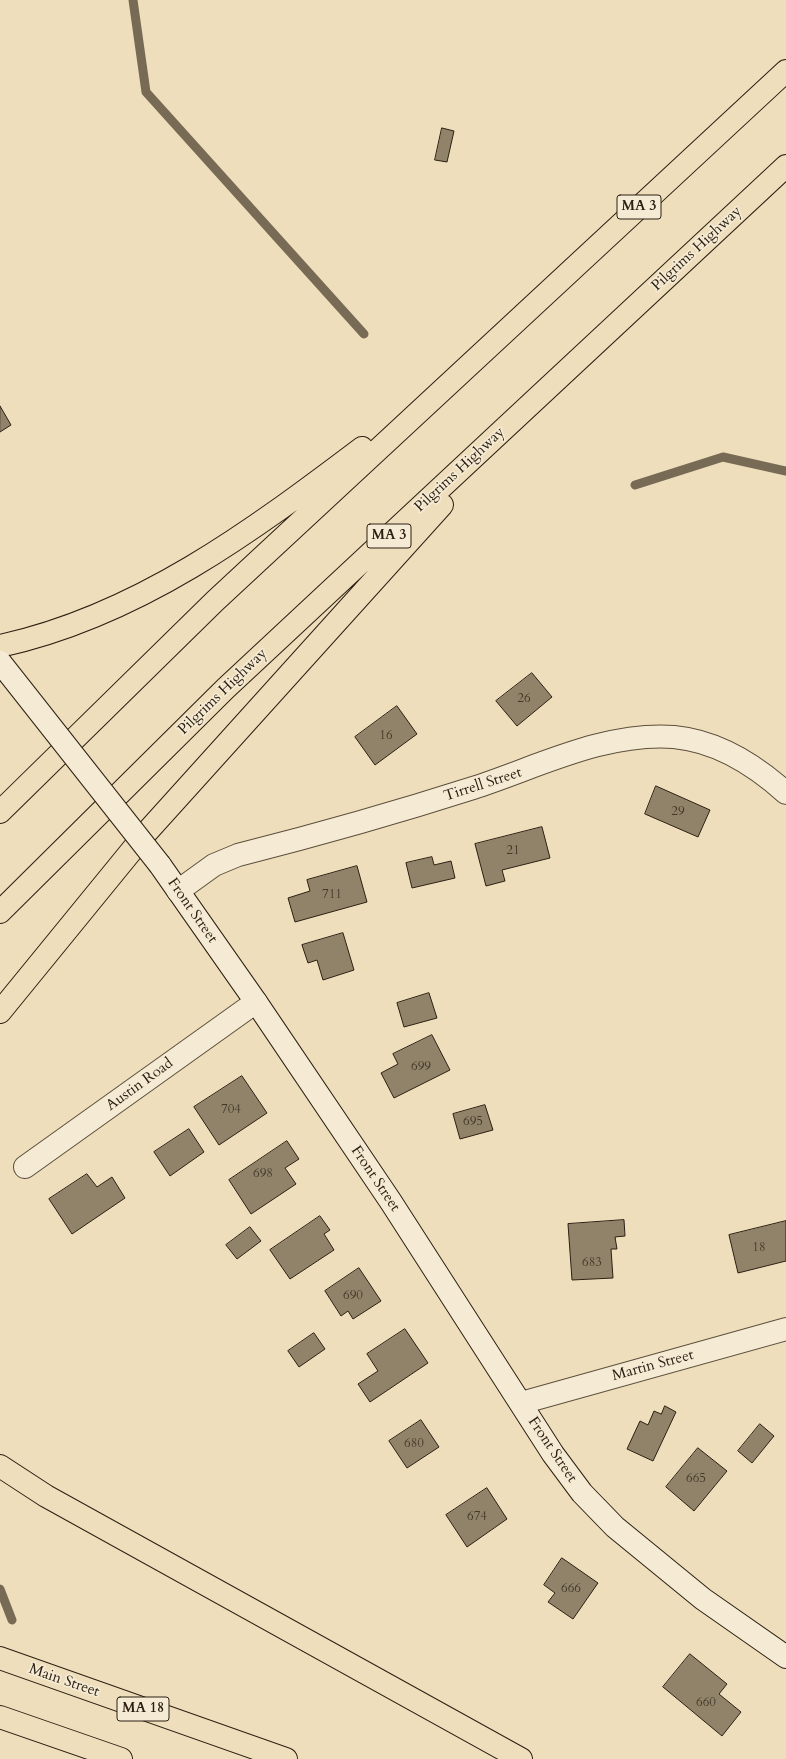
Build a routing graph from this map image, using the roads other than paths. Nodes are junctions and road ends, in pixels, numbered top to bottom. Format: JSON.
{"nodes":[{"id":1,"x":786,"y":71,"type":"edge"},
{"id":2,"x":786,"y":166,"type":"edge"},
{"id":3,"x":528,"y":311,"type":"junction"},
{"id":4,"x":574,"y":363,"type":"junction"},
{"id":5,"x":0,"y":646,"type":"edge"},
{"id":6,"x":0,"y":662,"type":"edge"},
{"id":7,"x":786,"y":793,"type":"edge"},
{"id":8,"x":0,"y":812,"type":"edge"},
{"id":9,"x":178,"y":891,"type":"junction"},
{"id":10,"x":0,"y":912,"type":"edge"},
{"id":11,"x":256,"y":1002,"type":"junction"},
{"id":12,"x":0,"y":1012,"type":"edge"},
{"id":13,"x":25,"y":1167,"type":"dead end"},
{"id":14,"x":786,"y":1329,"type":"edge"},
{"id":15,"x":521,"y":1403,"type":"junction"},
{"id":16,"x":0,"y":1466,"type":"edge"},
{"id":17,"x":786,"y":1657,"type":"edge"},
{"id":18,"x":0,"y":1658,"type":"edge"},
{"id":19,"x":0,"y":1717,"type":"edge"},
{"id":20,"x":121,"y":1759,"type":"edge"},
{"id":21,"x":286,"y":1759,"type":"edge"},
{"id":22,"x":521,"y":1759,"type":"edge"}],
"edges":[{"from":1,"to":3,"type":"main road","number":"MA 3"},
{"from":2,"to":4,"type":"main road","name":"Pilgrims Highway","number":"MA 3"},
{"from":3,"to":5,"type":"main road"},
{"from":3,"to":8,"type":"main road","number":"MA 3"},
{"from":4,"to":10,"type":"main road","name":"Pilgrims Highway","number":"MA 3"},
{"from":4,"to":12,"type":"main road"},
{"from":6,"to":9,"type":"street","name":"Front Street","bridge":true},
{"from":7,"to":9,"type":"street","name":"Tirrell Street"},
{"from":9,"to":11,"type":"street","name":"Front Street"},
{"from":11,"to":13,"type":"street","name":"Austin Road"},
{"from":11,"to":15,"type":"street","name":"Front Street"},
{"from":14,"to":15,"type":"street","name":"Martin Street"},
{"from":15,"to":17,"type":"street","name":"Front Street"},
{"from":16,"to":22,"type":"main road"},
{"from":18,"to":21,"type":"main road","name":"Main Street","number":"MA 18"},
{"from":19,"to":20,"type":"main road"}]}
